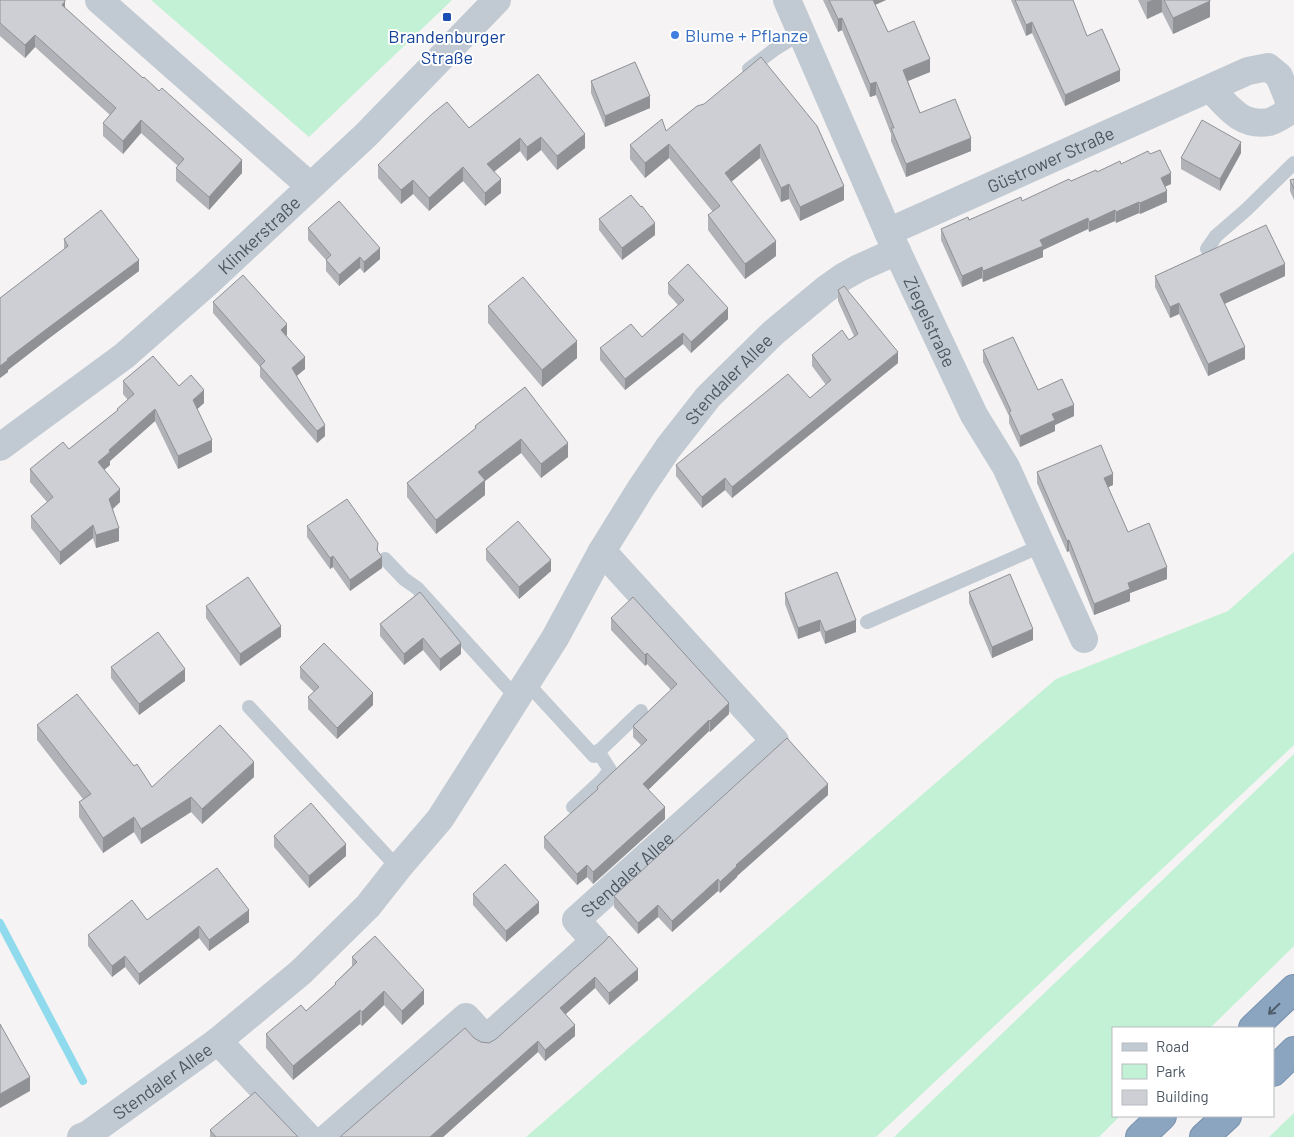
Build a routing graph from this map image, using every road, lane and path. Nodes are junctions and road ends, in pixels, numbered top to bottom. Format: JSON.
{"nodes":[{"id":1,"x":99,"y":0,"type":"edge"},
{"id":2,"x":497,"y":0,"type":"edge"},
{"id":3,"x":787,"y":0,"type":"edge"},
{"id":4,"x":801,"y":33,"type":"junction"},
{"id":5,"x":740,"y":76,"type":"edge"},
{"id":6,"x":1210,"y":88,"type":"junction"},
{"id":7,"x":1292,"y":113,"type":"edge"},
{"id":8,"x":1294,"y":163,"type":"edge"},
{"id":9,"x":310,"y":186,"type":"junction"},
{"id":10,"x":893,"y":241,"type":"junction"},
{"id":11,"x":1207,"y":249,"type":"dead end"},
{"id":12,"x":0,"y":447,"type":"edge"},
{"id":13,"x":1041,"y":546,"type":"junction"},
{"id":14,"x":602,"y":551,"type":"junction"},
{"id":15,"x":385,"y":559,"type":"dead end"},
{"id":16,"x":867,"y":622,"type":"dead end"},
{"id":17,"x":1084,"y":639,"type":"dead end"},
{"id":18,"x":522,"y":690,"type":"junction"},
{"id":19,"x":249,"y":707,"type":"dead end"},
{"id":20,"x":641,"y":711,"type":"dead end"},
{"id":21,"x":598,"y":751,"type":"junction"},
{"id":22,"x":573,"y":807,"type":"dead end"},
{"id":23,"x":398,"y":868,"type":"junction"},
{"id":24,"x":1294,"y":989,"type":"edge"},
{"id":25,"x":1254,"y":1027,"type":"edge"},
{"id":26,"x":218,"y":1041,"type":"junction"},
{"id":27,"x":1294,"y":1051,"type":"edge"},
{"id":28,"x":1274,"y":1071,"type":"edge"},
{"id":29,"x":1161,"y":1117,"type":"edge"},
{"id":30,"x":1225,"y":1117,"type":"edge"},
{"id":31,"x":81,"y":1137,"type":"edge"},
{"id":32,"x":308,"y":1137,"type":"edge"},
{"id":33,"x":328,"y":1137,"type":"edge"},
{"id":34,"x":1140,"y":1137,"type":"edge"},
{"id":35,"x":1204,"y":1137,"type":"edge"}],
"edges":[{"from":1,"to":9,"type":"street"},
{"from":2,"to":9,"type":"street","name":"Klinkerstraße"},
{"from":3,"to":4,"type":"street","name":"Ziegelstraße"},
{"from":4,"to":5,"type":"lane"},
{"from":4,"to":10,"type":"street","name":"Ziegelstraße"},
{"from":6,"to":7,"type":"street","name":"Güstrower Straße"},
{"from":6,"to":7,"type":"street","name":"Güstrower Straße"},
{"from":6,"to":10,"type":"street","name":"Güstrower Straße"},
{"from":8,"to":11,"type":"lane"},
{"from":9,"to":12,"type":"street","name":"Klinkerstraße"},
{"from":10,"to":13,"type":"street","name":"Ziegelstraße"},
{"from":10,"to":14,"type":"street","name":"Stendaler Allee"},
{"from":13,"to":16,"type":"lane"},
{"from":13,"to":17,"type":"street","name":"Ziegelstraße"},
{"from":14,"to":18,"type":"street","name":"Stendaler Allee"},
{"from":14,"to":33,"type":"street","name":"Stendaler Allee"},
{"from":15,"to":18,"type":"lane"},
{"from":18,"to":21,"type":"lane"},
{"from":18,"to":23,"type":"street","name":"Stendaler Allee"},
{"from":19,"to":23,"type":"lane"},
{"from":20,"to":21,"type":"lane"},
{"from":21,"to":22,"type":"lane"},
{"from":23,"to":26,"type":"street","name":"Stendaler Allee"},
{"from":24,"to":25,"type":"highway","one_way":true},
{"from":26,"to":31,"type":"street","name":"Stendaler Allee"},
{"from":26,"to":32,"type":"street","name":"Stendaler Allee"},
{"from":27,"to":28,"type":"highway"},
{"from":29,"to":34,"type":"highway"},
{"from":30,"to":35,"type":"highway"}]}
